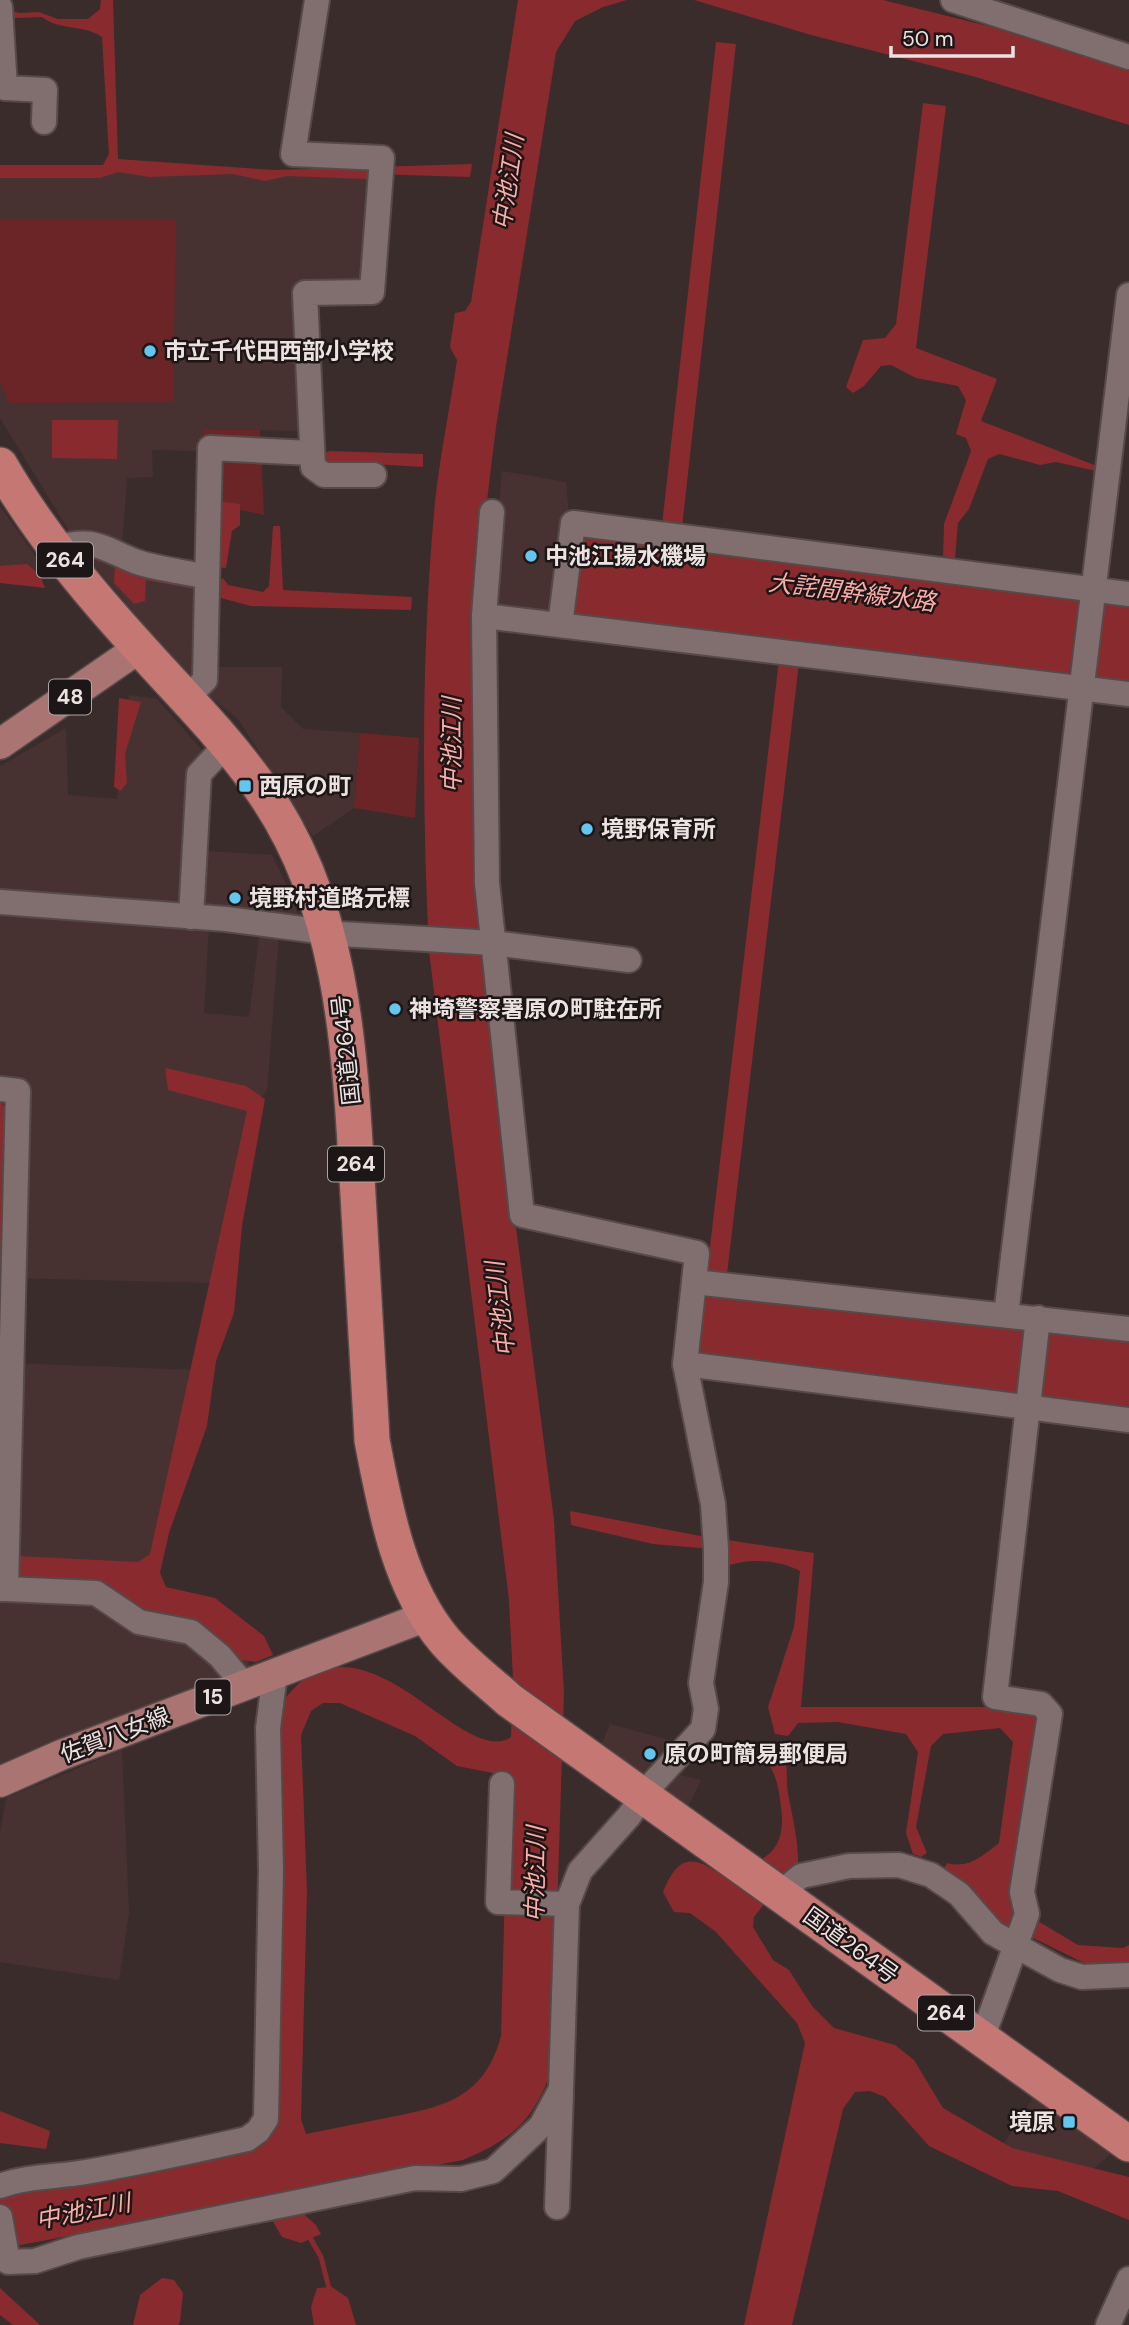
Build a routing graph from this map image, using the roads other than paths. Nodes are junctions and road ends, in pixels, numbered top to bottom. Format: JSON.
{"nodes":[{"id":1,"x":317,"y":0,"type":"edge"},
{"id":2,"x":953,"y":0,"type":"edge"},
{"id":3,"x":1,"y":12,"type":"edge"},
{"id":4,"x":1129,"y":57,"type":"edge"},
{"id":5,"x":44,"y":122,"type":"dead end"},
{"id":6,"x":1129,"y":295,"type":"edge"},
{"id":7,"x":312,"y":453,"type":"junction"},
{"id":8,"x":374,"y":475,"type":"dead end"},
{"id":9,"x":5,"y":485,"type":"edge"},
{"id":10,"x":492,"y":512,"type":"dead end"},
{"id":11,"x":54,"y":548,"type":"junction"},
{"id":12,"x":207,"y":577,"type":"junction"},
{"id":13,"x":1094,"y":590,"type":"junction"},
{"id":14,"x":1129,"y":594,"type":"edge"},
{"id":15,"x":484,"y":616,"type":"junction"},
{"id":16,"x":560,"y":625,"type":"junction"},
{"id":17,"x":139,"y":648,"type":"junction"},
{"id":18,"x":1083,"y":689,"type":"junction"},
{"id":19,"x":1129,"y":694,"type":"edge"},
{"id":20,"x":188,"y":697,"type":"junction"},
{"id":21,"x":0,"y":744,"type":"edge"},
{"id":22,"x":227,"y":744,"type":"junction"},
{"id":23,"x":0,"y":902,"type":"edge"},
{"id":24,"x":191,"y":917,"type":"junction"},
{"id":25,"x":327,"y":932,"type":"junction"},
{"id":26,"x":493,"y":943,"type":"junction"},
{"id":27,"x":629,"y":960,"type":"dead end"},
{"id":28,"x":0,"y":1089,"type":"edge"},
{"id":29,"x":708,"y":1283,"type":"junction"},
{"id":30,"x":1006,"y":1315,"type":"junction"},
{"id":31,"x":1038,"y":1318,"type":"junction"},
{"id":32,"x":1129,"y":1329,"type":"edge"},
{"id":33,"x":685,"y":1364,"type":"junction"},
{"id":34,"x":1028,"y":1409,"type":"junction"},
{"id":35,"x":1129,"y":1420,"type":"edge"},
{"id":36,"x":5,"y":1578,"type":"edge"},
{"id":37,"x":428,"y":1616,"type":"junction"},
{"id":38,"x":275,"y":1674,"type":"junction"},
{"id":39,"x":244,"y":1685,"type":"junction"},
{"id":40,"x":0,"y":1782,"type":"edge"},
{"id":41,"x":502,"y":1784,"type":"dead end"},
{"id":42,"x":642,"y":1797,"type":"junction"},
{"id":43,"x":759,"y":1879,"type":"junction"},
{"id":44,"x":567,"y":1904,"type":"junction"},
{"id":45,"x":1022,"y":1932,"type":"junction"},
{"id":46,"x":1129,"y":1975,"type":"edge"},
{"id":47,"x":982,"y":2039,"type":"junction"},
{"id":48,"x":561,"y":2089,"type":"junction"},
{"id":49,"x":1129,"y":2144,"type":"edge"},
{"id":50,"x":0,"y":2186,"type":"edge"},
{"id":51,"x":557,"y":2207,"type":"dead end"},
{"id":52,"x":0,"y":2217,"type":"edge"},
{"id":53,"x":1129,"y":2279,"type":"edge"},
{"id":54,"x":1108,"y":2325,"type":"edge"}],
"edges":[{"from":1,"to":7,"type":"street"},
{"from":2,"to":4,"type":"street"},
{"from":3,"to":5,"type":"street"},
{"from":6,"to":13,"type":"street"},
{"from":7,"to":8,"type":"street"},
{"from":7,"to":12,"type":"street"},
{"from":9,"to":11,"type":"highway","name":"国道264号","number":"264"},
{"from":10,"to":15,"type":"street"},
{"from":11,"to":12,"type":"street"},
{"from":11,"to":17,"type":"highway","name":"国道264号","number":"264"},
{"from":12,"to":20,"type":"street"},
{"from":13,"to":14,"type":"street"},
{"from":13,"to":16,"type":"street"},
{"from":13,"to":18,"type":"street"},
{"from":15,"to":16,"type":"street"},
{"from":15,"to":26,"type":"street"},
{"from":16,"to":18,"type":"street"},
{"from":17,"to":20,"type":"highway","name":"国道264号","number":"264"},
{"from":17,"to":21,"type":"main road","number":"48"},
{"from":18,"to":19,"type":"street"},
{"from":18,"to":30,"type":"street"},
{"from":20,"to":22,"type":"highway","name":"国道264号","number":"264"},
{"from":22,"to":24,"type":"street"},
{"from":22,"to":25,"type":"highway","name":"国道264号","number":"264"},
{"from":23,"to":24,"type":"street"},
{"from":24,"to":25,"type":"street"},
{"from":25,"to":26,"type":"street"},
{"from":25,"to":37,"type":"highway","name":"国道264号","number":"264"},
{"from":26,"to":27,"type":"street"},
{"from":26,"to":29,"type":"street"},
{"from":28,"to":36,"type":"street"},
{"from":29,"to":30,"type":"street"},
{"from":29,"to":33,"type":"street"},
{"from":30,"to":31,"type":"street"},
{"from":31,"to":32,"type":"street"},
{"from":31,"to":34,"type":"street"},
{"from":33,"to":34,"type":"street"},
{"from":33,"to":42,"type":"street"},
{"from":34,"to":35,"type":"street"},
{"from":34,"to":45,"type":"street"},
{"from":36,"to":39,"type":"street"},
{"from":37,"to":38,"type":"main road","name":"佐賀八女線","number":"15"},
{"from":37,"to":42,"type":"highway","name":"国道264号","number":"264"},
{"from":38,"to":39,"type":"main road","name":"佐賀八女線","number":"15"},
{"from":38,"to":50,"type":"street"},
{"from":39,"to":40,"type":"main road","name":"佐賀八女線","number":"15"},
{"from":41,"to":44,"type":"street"},
{"from":42,"to":43,"type":"highway","name":"国道264号","number":"264"},
{"from":42,"to":44,"type":"street"},
{"from":43,"to":45,"type":"street"},
{"from":43,"to":47,"type":"highway","name":"国道264号","number":"264"},
{"from":44,"to":48,"type":"street"},
{"from":45,"to":46,"type":"street"},
{"from":45,"to":47,"type":"street"},
{"from":47,"to":49,"type":"highway","name":"国道264号","number":"264"},
{"from":48,"to":51,"type":"street"},
{"from":48,"to":52,"type":"street"},
{"from":53,"to":54,"type":"street"}]}
